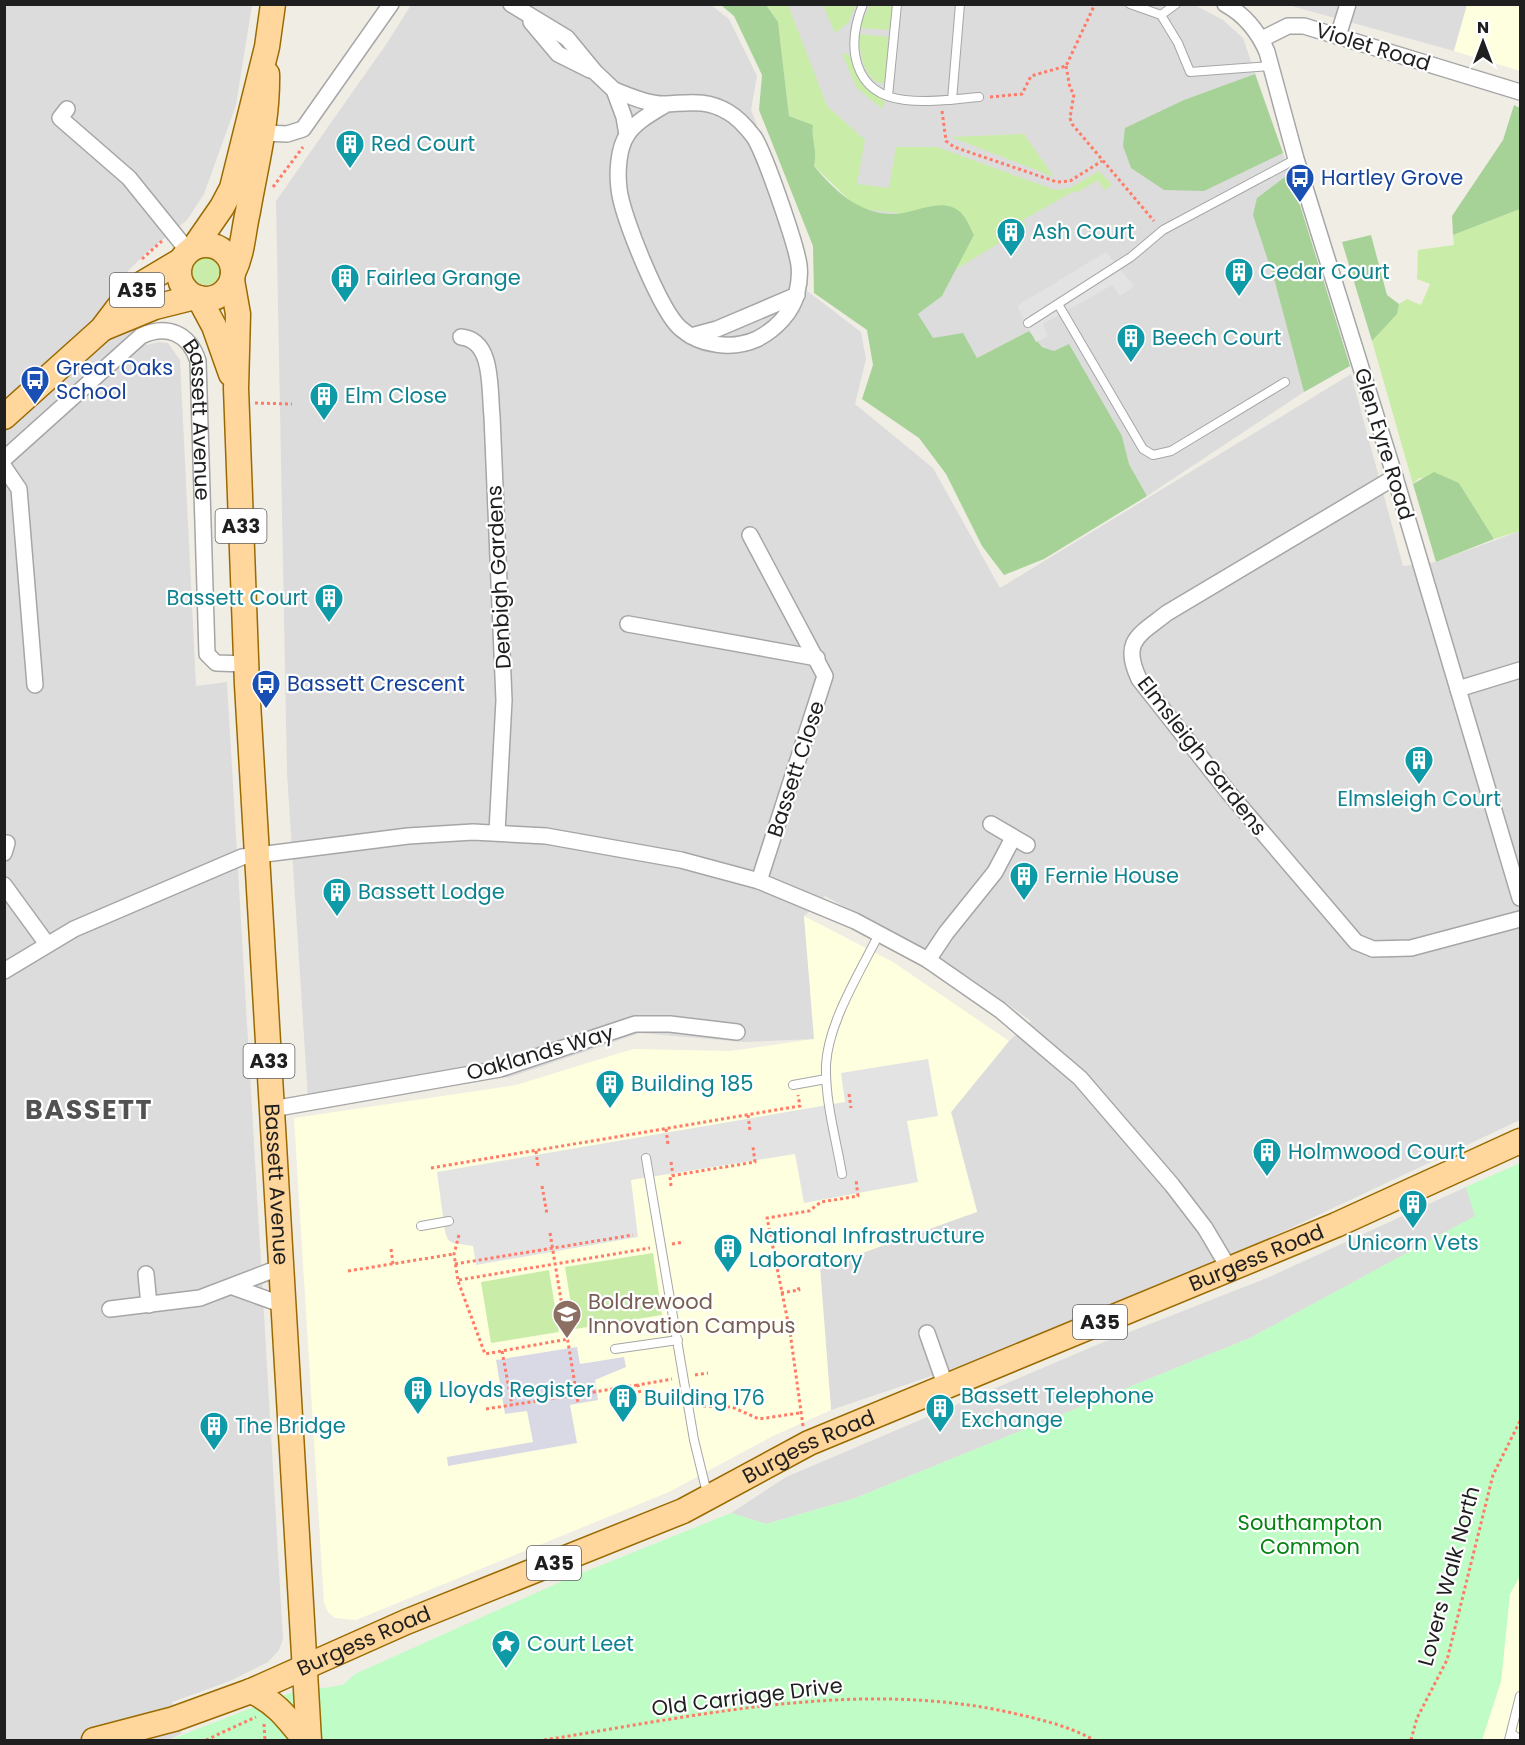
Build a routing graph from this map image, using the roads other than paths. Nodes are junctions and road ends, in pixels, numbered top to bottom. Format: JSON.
{"nodes":[{"id":1,"x":273,"y":4,"type":"edge"},
{"id":2,"x":391,"y":4,"type":"edge"},
{"id":3,"x":512,"y":4,"type":"edge"},
{"id":4,"x":863,"y":4,"type":"edge"},
{"id":5,"x":897,"y":4,"type":"edge"},
{"id":6,"x":960,"y":4,"type":"edge"},
{"id":7,"x":1130,"y":4,"type":"edge"},
{"id":8,"x":1176,"y":4,"type":"edge"},
{"id":9,"x":1225,"y":4,"type":"edge"},
{"id":10,"x":1347,"y":4,"type":"edge"},
{"id":11,"x":1161,"y":15,"type":"junction"},
{"id":12,"x":1338,"y":36,"type":"junction"},
{"id":13,"x":1262,"y":39,"type":"junction"},
{"id":14,"x":267,"y":47,"type":"junction"},
{"id":15,"x":1270,"y":66,"type":"junction"},
{"id":16,"x":614,"y":90,"type":"junction"},
{"id":17,"x":1521,"y":92,"type":"edge"},
{"id":18,"x":888,"y":96,"type":"junction"},
{"id":19,"x":980,"y":97,"type":"road end"},
{"id":20,"x":952,"y":100,"type":"junction"},
{"id":21,"x":665,"y":105,"type":"junction"},
{"id":22,"x":60,"y":118,"type":"dead end"},
{"id":23,"x":264,"y":133,"type":"junction"},
{"id":24,"x":627,"y":135,"type":"junction"},
{"id":25,"x":1296,"y":159,"type":"junction"},
{"id":26,"x":188,"y":253,"type":"junction"},
{"id":27,"x":233,"y":276,"type":"junction"},
{"id":28,"x":797,"y":295,"type":"junction"},
{"id":29,"x":197,"y":298,"type":"junction"},
{"id":30,"x":1058,"y":304,"type":"junction"},
{"id":31,"x":1028,"y":323,"type":"dead end"},
{"id":32,"x":102,"y":329,"type":"junction"},
{"id":33,"x":691,"y":336,"type":"junction"},
{"id":34,"x":461,"y":337,"type":"dead end"},
{"id":35,"x":1285,"y":382,"type":"dead end"},
{"id":36,"x":245,"y":391,"type":"junction"},
{"id":37,"x":4,"y":417,"type":"edge"},
{"id":38,"x":4,"y":459,"type":"edge"},
{"id":39,"x":4,"y":467,"type":"edge"},
{"id":40,"x":1395,"y":477,"type":"junction"},
{"id":41,"x":750,"y":535,"type":"dead end"},
{"id":42,"x":628,"y":624,"type":"dead end"},
{"id":43,"x":817,"y":658,"type":"junction"},
{"id":44,"x":246,"y":664,"type":"junction"},
{"id":45,"x":1521,"y":670,"type":"edge"},
{"id":46,"x":35,"y":685,"type":"dead end"},
{"id":47,"x":1458,"y":689,"type":"junction"},
{"id":48,"x":991,"y":824,"type":"dead end"},
{"id":49,"x":497,"y":832,"type":"junction"},
{"id":50,"x":257,"y":855,"type":"junction"},
{"id":51,"x":759,"y":881,"type":"junction"},
{"id":52,"x":4,"y":885,"type":"edge"},
{"id":53,"x":1521,"y":898,"type":"edge"},
{"id":54,"x":1521,"y":919,"type":"edge"},
{"id":55,"x":879,"y":933,"type":"junction"},
{"id":56,"x":46,"y":944,"type":"junction"},
{"id":57,"x":928,"y":960,"type":"junction"},
{"id":58,"x":4,"y":971,"type":"edge"},
{"id":59,"x":737,"y":1032,"type":"dead end"},
{"id":60,"x":826,"y":1079,"type":"junction"},
{"id":61,"x":795,"y":1089,"type":"road end"},
{"id":62,"x":272,"y":1109,"type":"junction"},
{"id":63,"x":1521,"y":1140,"type":"edge"},
{"id":64,"x":646,"y":1158,"type":"dead end"},
{"id":65,"x":842,"y":1174,"type":"dead end"},
{"id":66,"x":449,"y":1221,"type":"dead end"},
{"id":67,"x":421,"y":1226,"type":"dead end"},
{"id":68,"x":281,"y":1267,"type":"junction"},
{"id":69,"x":1230,"y":1270,"type":"junction"},
{"id":70,"x":146,"y":1274,"type":"dead end"},
{"id":71,"x":233,"y":1287,"type":"junction"},
{"id":72,"x":149,"y":1305,"type":"junction"},
{"id":73,"x":283,"y":1305,"type":"junction"},
{"id":74,"x":110,"y":1309,"type":"dead end"},
{"id":75,"x":927,"y":1333,"type":"dead end"},
{"id":76,"x":678,"y":1340,"type":"junction"},
{"id":77,"x":615,"y":1349,"type":"dead end"},
{"id":78,"x":946,"y":1387,"type":"junction"},
{"id":79,"x":709,"y":1499,"type":"junction"},
{"id":80,"x":305,"y":1668,"type":"junction"},
{"id":81,"x":251,"y":1691,"type":"junction"},
{"id":82,"x":1521,"y":1696,"type":"edge"},
{"id":83,"x":1510,"y":1737,"type":"edge"},
{"id":84,"x":94,"y":1740,"type":"edge"},
{"id":85,"x":307,"y":1740,"type":"edge"},
{"id":86,"x":1521,"y":1740,"type":"edge"}],
"edges":[{"from":1,"to":14,"type":"main road","name":"Bassett Avenue","number":"A33"},
{"from":2,"to":23,"type":"street"},
{"from":3,"to":16,"type":"street"},
{"from":4,"to":18,"type":"lane"},
{"from":5,"to":18,"type":"lane"},
{"from":6,"to":20,"type":"lane"},
{"from":7,"to":11,"type":"lane"},
{"from":8,"to":11,"type":"lane"},
{"from":9,"to":13,"type":"street","name":"Glen Eyre Road"},
{"from":10,"to":12,"type":"street"},
{"from":11,"to":15,"type":"lane"},
{"from":12,"to":13,"type":"street","name":"Violet Road"},
{"from":12,"to":17,"type":"street","name":"Violet Road"},
{"from":13,"to":15,"type":"street","name":"Glen Eyre Road"},
{"from":14,"to":23,"type":"main road","name":"Bassett Avenue","number":"A33"},
{"from":14,"to":26,"type":"main road","name":"Bassett Avenue","number":"A33"},
{"from":15,"to":25,"type":"street","name":"Glen Eyre Road"},
{"from":16,"to":21,"type":"street"},
{"from":16,"to":24,"type":"street"},
{"from":18,"to":20,"type":"lane"},
{"from":19,"to":20,"type":"lane"},
{"from":21,"to":24,"type":"street"},
{"from":21,"to":28,"type":"street"},
{"from":22,"to":26,"type":"street"},
{"from":23,"to":27,"type":"main road","name":"Bassett Avenue","number":"A33"},
{"from":24,"to":33,"type":"street"},
{"from":25,"to":30,"type":"lane"},
{"from":25,"to":40,"type":"street","name":"Glen Eyre Road"},
{"from":26,"to":27,"type":"main road"},
{"from":26,"to":29,"type":"main road"},
{"from":26,"to":32,"type":"main road","number":"A35"},
{"from":27,"to":29,"type":"main road"},
{"from":27,"to":36,"type":"main road","name":"Bassett Avenue","number":"A33"},
{"from":28,"to":33,"type":"street"},
{"from":28,"to":33,"type":"street"},
{"from":29,"to":32,"type":"main road","number":"A35"},
{"from":29,"to":36,"type":"main road","name":"Bassett Avenue","number":"A33"},
{"from":30,"to":31,"type":"lane"},
{"from":30,"to":35,"type":"lane"},
{"from":32,"to":37,"type":"main road","number":"A35"},
{"from":34,"to":49,"type":"street","name":"Denbigh Gardens"},
{"from":36,"to":44,"type":"main road","name":"Bassett Avenue","number":"A33"},
{"from":38,"to":44,"type":"street","name":"Bassett Avenue"},
{"from":39,"to":46,"type":"street"},
{"from":40,"to":47,"type":"street","name":"Glen Eyre Road"},
{"from":40,"to":54,"type":"street","name":"Elmsleigh Gardens"},
{"from":41,"to":43,"type":"street","name":"Bassett Close"},
{"from":42,"to":43,"type":"street"},
{"from":43,"to":51,"type":"street","name":"Bassett Close"},
{"from":44,"to":50,"type":"main road","name":"Bassett Avenue","number":"A33"},
{"from":45,"to":47,"type":"street"},
{"from":47,"to":53,"type":"street","name":"Glen Eyre Road"},
{"from":48,"to":57,"type":"street"},
{"from":49,"to":50,"type":"street"},
{"from":49,"to":51,"type":"street"},
{"from":50,"to":56,"type":"street"},
{"from":50,"to":62,"type":"main road","name":"Bassett Avenue","number":"A33"},
{"from":51,"to":55,"type":"street"},
{"from":52,"to":56,"type":"street"},
{"from":55,"to":57,"type":"street"},
{"from":55,"to":60,"type":"lane"},
{"from":56,"to":58,"type":"street"},
{"from":57,"to":69,"type":"street"},
{"from":59,"to":62,"type":"street","name":"Oaklands Way"},
{"from":60,"to":61,"type":"lane"},
{"from":60,"to":65,"type":"lane"},
{"from":62,"to":68,"type":"main road","name":"Bassett Avenue","number":"A33"},
{"from":63,"to":69,"type":"main road","name":"Burgess Road","number":"A35"},
{"from":64,"to":76,"type":"lane"},
{"from":66,"to":67,"type":"lane"},
{"from":68,"to":71,"type":"street"},
{"from":68,"to":73,"type":"main road","name":"Bassett Avenue","number":"A33"},
{"from":69,"to":78,"type":"main road","name":"Burgess Road","number":"A35"},
{"from":70,"to":72,"type":"street"},
{"from":71,"to":72,"type":"street"},
{"from":71,"to":73,"type":"street"},
{"from":72,"to":74,"type":"street"},
{"from":73,"to":80,"type":"main road","name":"Bassett Avenue","number":"A33"},
{"from":75,"to":78,"type":"street"},
{"from":76,"to":77,"type":"lane"},
{"from":76,"to":79,"type":"lane"},
{"from":78,"to":79,"type":"main road","name":"Burgess Road","number":"A35"},
{"from":79,"to":80,"type":"main road","name":"Burgess Road","number":"A35"},
{"from":80,"to":81,"type":"main road","name":"Burgess Road","number":"A35"},
{"from":80,"to":85,"type":"main road","number":"A33"},
{"from":81,"to":84,"type":"main road","name":"Burgess Road","number":"A35"},
{"from":81,"to":85,"type":"main road"},
{"from":82,"to":83,"type":"lane"},
{"from":83,"to":86,"type":"lane"}]}
